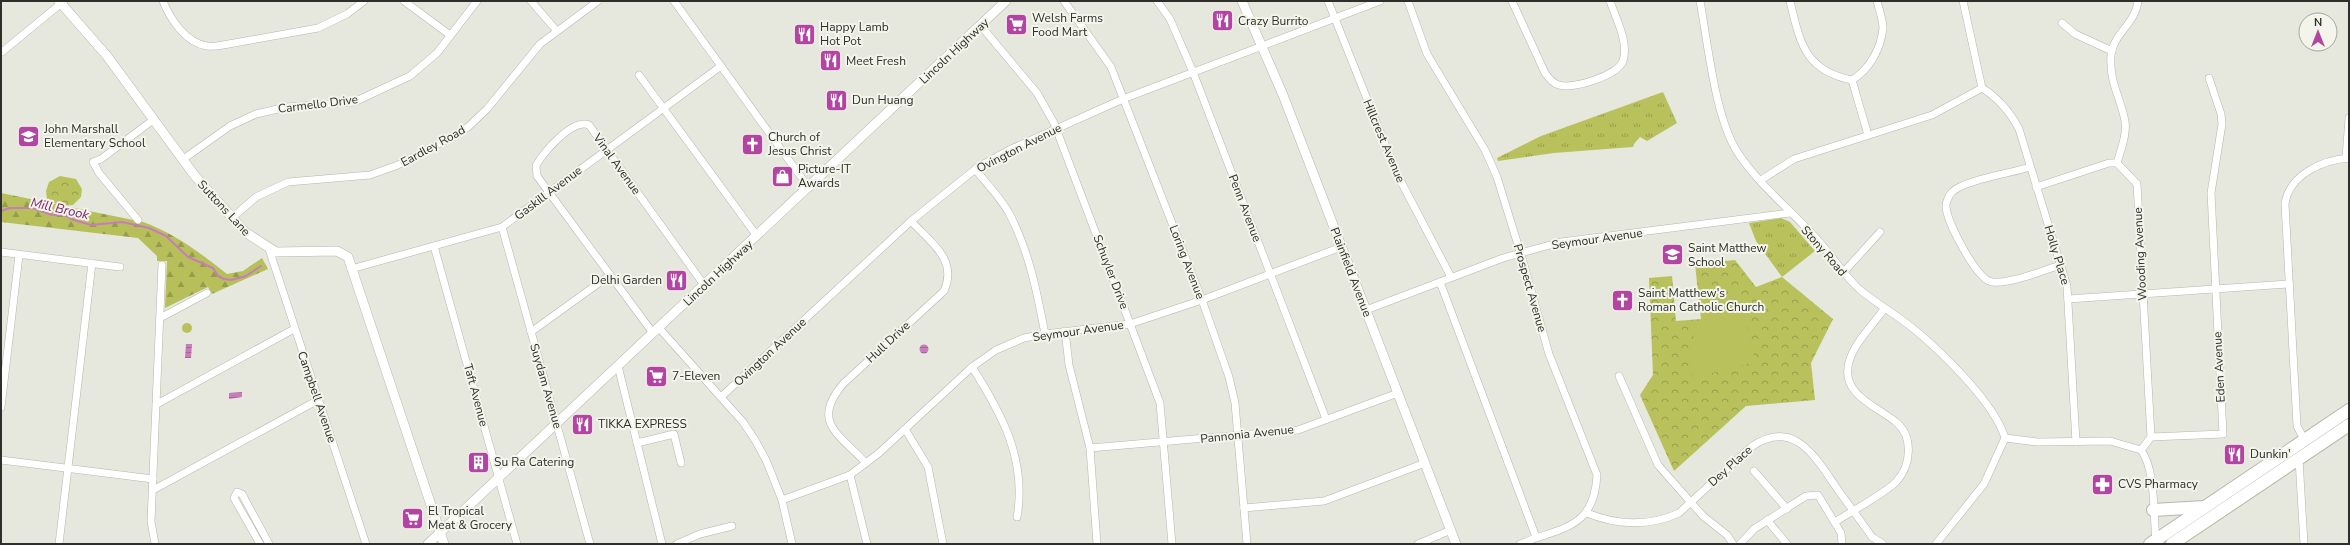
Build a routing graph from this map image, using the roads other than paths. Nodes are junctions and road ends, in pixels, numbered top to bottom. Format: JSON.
{"nodes":[{"id":1,"x":163,"y":1,"type":"edge"},
{"id":2,"x":364,"y":1,"type":"edge"},
{"id":3,"x":404,"y":1,"type":"edge"},
{"id":4,"x":477,"y":1,"type":"edge"},
{"id":5,"x":531,"y":1,"type":"edge"},
{"id":6,"x":598,"y":1,"type":"edge"},
{"id":7,"x":674,"y":1,"type":"edge"},
{"id":8,"x":1006,"y":1,"type":"edge"},
{"id":9,"x":1064,"y":1,"type":"edge"},
{"id":10,"x":1157,"y":1,"type":"edge"},
{"id":11,"x":1242,"y":1,"type":"edge"},
{"id":12,"x":1328,"y":1,"type":"edge"},
{"id":13,"x":1380,"y":1,"type":"edge"},
{"id":14,"x":1408,"y":1,"type":"edge"},
{"id":15,"x":1512,"y":1,"type":"edge"},
{"id":16,"x":1610,"y":1,"type":"edge"},
{"id":17,"x":1700,"y":1,"type":"edge"},
{"id":18,"x":1790,"y":1,"type":"edge"},
{"id":19,"x":1877,"y":1,"type":"edge"},
{"id":20,"x":1963,"y":1,"type":"edge"},
{"id":21,"x":2138,"y":1,"type":"edge"},
{"id":22,"x":61,"y":2,"type":"edge"},
{"id":23,"x":1334,"y":18,"type":"junction"},
{"id":24,"x":2062,"y":23,"type":"dead end"},
{"id":25,"x":981,"y":26,"type":"junction"},
{"id":26,"x":556,"y":30,"type":"junction"},
{"id":27,"x":450,"y":35,"type":"junction"},
{"id":28,"x":1262,"y":46,"type":"junction"},
{"id":29,"x":2112,"y":51,"type":"junction"},
{"id":30,"x":2,"y":52,"type":"edge"},
{"id":31,"x":720,"y":66,"type":"junction"},
{"id":32,"x":1193,"y":72,"type":"junction"},
{"id":33,"x":639,"y":75,"type":"dead end"},
{"id":34,"x":2209,"y":78,"type":"dead end"},
{"id":35,"x":1852,"y":80,"type":"junction"},
{"id":36,"x":1982,"y":88,"type":"junction"},
{"id":37,"x":1123,"y":99,"type":"junction"},
{"id":38,"x":663,"y":108,"type":"junction"},
{"id":39,"x":2349,"y":118,"type":"edge"},
{"id":40,"x":153,"y":120,"type":"junction"},
{"id":41,"x":1056,"y":128,"type":"junction"},
{"id":42,"x":1868,"y":135,"type":"junction"},
{"id":43,"x":606,"y":150,"type":"junction"},
{"id":44,"x":2348,"y":158,"type":"edge"},
{"id":45,"x":182,"y":160,"type":"junction"},
{"id":46,"x":2117,"y":163,"type":"junction"},
{"id":47,"x":2030,"y":167,"type":"junction"},
{"id":48,"x":975,"y":169,"type":"junction"},
{"id":49,"x":1761,"y":180,"type":"junction"},
{"id":50,"x":2036,"y":187,"type":"junction"},
{"id":51,"x":809,"y":188,"type":"junction"},
{"id":52,"x":550,"y":191,"type":"junction"},
{"id":53,"x":1790,"y":213,"type":"junction"},
{"id":54,"x":231,"y":219,"type":"junction"},
{"id":55,"x":138,"y":220,"type":"dead end"},
{"id":56,"x":911,"y":221,"type":"junction"},
{"id":57,"x":502,"y":227,"type":"junction"},
{"id":58,"x":1880,"y":232,"type":"dead end"},
{"id":59,"x":757,"y":236,"type":"junction"},
{"id":60,"x":434,"y":246,"type":"junction"},
{"id":61,"x":1341,"y":247,"type":"junction"},
{"id":62,"x":269,"y":249,"type":"junction"},
{"id":63,"x":1,"y":252,"type":"edge"},
{"id":64,"x":1521,"y":253,"type":"junction"},
{"id":65,"x":20,"y":255,"type":"junction"},
{"id":66,"x":92,"y":263,"type":"junction"},
{"id":67,"x":162,"y":265,"type":"dead end"},
{"id":68,"x":2060,"y":265,"type":"junction"},
{"id":69,"x":120,"y":267,"type":"dead end"},
{"id":70,"x":351,"y":269,"type":"junction"},
{"id":71,"x":1270,"y":274,"type":"junction"},
{"id":72,"x":1842,"y":274,"type":"junction"},
{"id":73,"x":610,"y":275,"type":"junction"},
{"id":74,"x":1451,"y":277,"type":"junction"},
{"id":75,"x":1440,"y":282,"type":"junction"},
{"id":76,"x":2289,"y":284,"type":"junction"},
{"id":77,"x":704,"y":285,"type":"junction"},
{"id":78,"x":2215,"y":289,"type":"junction"},
{"id":79,"x":207,"y":293,"type":"dead end"},
{"id":80,"x":2142,"y":294,"type":"junction"},
{"id":81,"x":2068,"y":299,"type":"junction"},
{"id":82,"x":1202,"y":300,"type":"junction"},
{"id":83,"x":1884,"y":309,"type":"junction"},
{"id":84,"x":1366,"y":310,"type":"junction"},
{"id":85,"x":160,"y":318,"type":"junction"},
{"id":86,"x":1130,"y":324,"type":"junction"},
{"id":87,"x":294,"y":329,"type":"junction"},
{"id":88,"x":656,"y":330,"type":"junction"},
{"id":89,"x":531,"y":332,"type":"junction"},
{"id":90,"x":1065,"y":332,"type":"junction"},
{"id":91,"x":1045,"y":334,"type":"junction"},
{"id":92,"x":618,"y":366,"type":"junction"},
{"id":93,"x":972,"y":367,"type":"junction"},
{"id":94,"x":1619,"y":376,"type":"dead end"},
{"id":95,"x":1398,"y":393,"type":"junction"},
{"id":96,"x":721,"y":397,"type":"junction"},
{"id":97,"x":318,"y":400,"type":"junction"},
{"id":98,"x":157,"y":404,"type":"junction"},
{"id":99,"x":1,"y":407,"type":"edge"},
{"id":100,"x":2349,"y":410,"type":"edge"},
{"id":101,"x":1326,"y":419,"type":"junction"},
{"id":102,"x":557,"y":424,"type":"junction"},
{"id":103,"x":2349,"y":425,"type":"edge"},
{"id":104,"x":905,"y":429,"type":"junction"},
{"id":105,"x":1237,"y":436,"type":"junction"},
{"id":106,"x":2151,"y":437,"type":"junction"},
{"id":107,"x":2005,"y":438,"type":"junction"},
{"id":108,"x":2304,"y":439,"type":"junction"},
{"id":109,"x":1163,"y":442,"type":"junction"},
{"id":110,"x":2076,"y":442,"type":"junction"},
{"id":111,"x":637,"y":443,"type":"junction"},
{"id":112,"x":1090,"y":448,"type":"junction"},
{"id":113,"x":2141,"y":450,"type":"junction"},
{"id":114,"x":2299,"y":459,"type":"junction"},
{"id":115,"x":1,"y":460,"type":"edge"},
{"id":116,"x":681,"y":463,"type":"dead end"},
{"id":117,"x":866,"y":463,"type":"junction"},
{"id":118,"x":1425,"y":463,"type":"junction"},
{"id":119,"x":68,"y":468,"type":"junction"},
{"id":120,"x":1754,"y":471,"type":"dead end"},
{"id":121,"x":850,"y":475,"type":"junction"},
{"id":122,"x":153,"y":478,"type":"junction"},
{"id":123,"x":499,"y":479,"type":"junction"},
{"id":124,"x":153,"y":490,"type":"junction"},
{"id":125,"x":782,"y":500,"type":"junction"},
{"id":126,"x":1692,"y":501,"type":"junction"},
{"id":127,"x":2205,"y":507,"type":"junction"},
{"id":128,"x":1244,"y":508,"type":"junction"},
{"id":129,"x":1787,"y":508,"type":"junction"},
{"id":130,"x":2153,"y":510,"type":"junction"},
{"id":131,"x":1852,"y":511,"type":"junction"},
{"id":132,"x":1587,"y":513,"type":"junction"},
{"id":133,"x":1017,"y":517,"type":"dead end"},
{"id":134,"x":1767,"y":520,"type":"junction"},
{"id":135,"x":1835,"y":522,"type":"junction"},
{"id":136,"x":732,"y":526,"type":"dead end"},
{"id":137,"x":1451,"y":530,"type":"junction"},
{"id":138,"x":440,"y":533,"type":"junction"},
{"id":139,"x":1536,"y":537,"type":"junction"},
{"id":140,"x":2154,"y":543,"type":"edge"},
{"id":141,"x":59,"y":544,"type":"edge"},
{"id":142,"x":155,"y":544,"type":"edge"},
{"id":143,"x":260,"y":544,"type":"edge"},
{"id":144,"x":269,"y":544,"type":"edge"},
{"id":145,"x":366,"y":544,"type":"edge"},
{"id":146,"x":428,"y":544,"type":"edge"},
{"id":147,"x":444,"y":544,"type":"edge"},
{"id":148,"x":517,"y":544,"type":"edge"},
{"id":149,"x":590,"y":544,"type":"edge"},
{"id":150,"x":662,"y":544,"type":"edge"},
{"id":151,"x":677,"y":544,"type":"edge"},
{"id":152,"x":792,"y":544,"type":"edge"},
{"id":153,"x":867,"y":544,"type":"edge"},
{"id":154,"x":943,"y":544,"type":"edge"},
{"id":155,"x":1098,"y":544,"type":"edge"},
{"id":156,"x":1172,"y":544,"type":"edge"},
{"id":157,"x":1247,"y":544,"type":"edge"},
{"id":158,"x":1418,"y":544,"type":"edge"},
{"id":159,"x":1456,"y":544,"type":"edge"},
{"id":160,"x":1520,"y":544,"type":"edge"},
{"id":161,"x":1734,"y":544,"type":"edge"},
{"id":162,"x":1740,"y":544,"type":"edge"},
{"id":163,"x":1787,"y":544,"type":"edge"},
{"id":164,"x":1842,"y":544,"type":"edge"},
{"id":165,"x":1883,"y":544,"type":"edge"},
{"id":166,"x":1936,"y":544,"type":"edge"},
{"id":167,"x":2172,"y":544,"type":"edge"},
{"id":168,"x":2304,"y":544,"type":"edge"}],
"edges":[{"from":1,"to":2,"type":"street"},
{"from":3,"to":27,"type":"street"},
{"from":4,"to":27,"type":"street","name":"Carmello Drive"},
{"from":5,"to":26,"type":"street"},
{"from":6,"to":26,"type":"street","name":"Eardley Road"},
{"from":7,"to":31,"type":"street"},
{"from":8,"to":25,"type":"street","name":"Lincoln Highway"},
{"from":9,"to":37,"type":"street","name":"Loring Avenue"},
{"from":10,"to":32,"type":"street","name":"Penn Avenue"},
{"from":11,"to":28,"type":"street","name":"Plainfield Avenue"},
{"from":12,"to":23,"type":"street","name":"Hillcrest Avenue"},
{"from":13,"to":23,"type":"street","name":"Ovington Avenue"},
{"from":14,"to":64,"type":"street","name":"Prospect Avenue"},
{"from":15,"to":16,"type":"street"},
{"from":17,"to":49,"type":"street","name":"Stony Road"},
{"from":18,"to":35,"type":"street"},
{"from":19,"to":35,"type":"street"},
{"from":20,"to":36,"type":"street"},
{"from":21,"to":29,"type":"street"},
{"from":22,"to":30,"type":"street"},
{"from":22,"to":40,"type":"street","name":"Suttons Lane"},
{"from":23,"to":28,"type":"street","name":"Ovington Avenue"},
{"from":23,"to":74,"type":"street","name":"Hillcrest Avenue"},
{"from":24,"to":29,"type":"street"},
{"from":25,"to":41,"type":"street","name":"Schuyler Drive"},
{"from":25,"to":51,"type":"street","name":"Lincoln Highway"},
{"from":26,"to":54,"type":"street","name":"Eardley Road"},
{"from":27,"to":45,"type":"street","name":"Carmello Drive"},
{"from":28,"to":32,"type":"street","name":"Ovington Avenue"},
{"from":28,"to":61,"type":"street","name":"Plainfield Avenue"},
{"from":29,"to":46,"type":"street"},
{"from":31,"to":38,"type":"street","name":"Gaskill Avenue"},
{"from":31,"to":51,"type":"street"},
{"from":32,"to":37,"type":"street","name":"Ovington Avenue"},
{"from":32,"to":71,"type":"street","name":"Penn Avenue"},
{"from":33,"to":38,"type":"street"},
{"from":34,"to":78,"type":"street","name":"Eden Avenue"},
{"from":35,"to":42,"type":"street"},
{"from":36,"to":42,"type":"street"},
{"from":36,"to":47,"type":"street","name":"Holly Place"},
{"from":37,"to":41,"type":"street","name":"Ovington Avenue"},
{"from":37,"to":82,"type":"street","name":"Loring Avenue"},
{"from":38,"to":43,"type":"street","name":"Gaskill Avenue"},
{"from":38,"to":59,"type":"street"},
{"from":39,"to":44,"type":"street"},
{"from":40,"to":45,"type":"street","name":"Suttons Lane"},
{"from":40,"to":55,"type":"street"},
{"from":41,"to":48,"type":"street","name":"Ovington Avenue"},
{"from":41,"to":86,"type":"street","name":"Schuyler Drive"},
{"from":42,"to":49,"type":"street"},
{"from":43,"to":52,"type":"street","name":"Gaskill Avenue"},
{"from":43,"to":52,"type":"street","name":"Vinal Avenue"},
{"from":43,"to":77,"type":"street","name":"Vinal Avenue"},
{"from":44,"to":76,"type":"street"},
{"from":45,"to":54,"type":"street","name":"Suttons Lane"},
{"from":46,"to":50,"type":"street"},
{"from":46,"to":80,"type":"street","name":"Wooding Avenue"},
{"from":47,"to":50,"type":"street","name":"Holly Place"},
{"from":47,"to":68,"type":"street"},
{"from":48,"to":56,"type":"street","name":"Ovington Avenue"},
{"from":48,"to":91,"type":"street"},
{"from":49,"to":53,"type":"street","name":"Stony Road"},
{"from":50,"to":68,"type":"street","name":"Holly Place"},
{"from":51,"to":59,"type":"street","name":"Lincoln Highway"},
{"from":52,"to":57,"type":"street","name":"Gaskill Avenue"},
{"from":52,"to":73,"type":"street"},
{"from":53,"to":64,"type":"street","name":"Seymour Avenue"},
{"from":53,"to":72,"type":"street","name":"Stony Road"},
{"from":54,"to":62,"type":"street","name":"Suttons Lane"},
{"from":56,"to":96,"type":"street","name":"Ovington Avenue"},
{"from":56,"to":117,"type":"street","name":"Hull Drive"},
{"from":57,"to":60,"type":"street","name":"Gaskill Avenue"},
{"from":57,"to":89,"type":"street","name":"Suydam Avenue"},
{"from":58,"to":72,"type":"street"},
{"from":59,"to":77,"type":"street","name":"Lincoln Highway"},
{"from":60,"to":70,"type":"street","name":"Gaskill Avenue"},
{"from":60,"to":123,"type":"street","name":"Taft Avenue"},
{"from":61,"to":71,"type":"street","name":"Seymour Avenue"},
{"from":61,"to":84,"type":"street","name":"Plainfield Avenue"},
{"from":62,"to":70,"type":"street","name":"Suttons Lane"},
{"from":62,"to":87,"type":"street","name":"Campbell Avenue"},
{"from":63,"to":65,"type":"street"},
{"from":64,"to":74,"type":"street","name":"Seymour Avenue"},
{"from":64,"to":132,"type":"street","name":"Prospect Avenue"},
{"from":65,"to":66,"type":"street"},
{"from":65,"to":99,"type":"street"},
{"from":66,"to":69,"type":"street"},
{"from":66,"to":119,"type":"street"},
{"from":67,"to":85,"type":"street"},
{"from":68,"to":81,"type":"street","name":"Holly Place"},
{"from":70,"to":138,"type":"street","name":"Suttons Lane"},
{"from":71,"to":82,"type":"street","name":"Seymour Avenue"},
{"from":71,"to":101,"type":"street","name":"Penn Avenue"},
{"from":72,"to":83,"type":"street","name":"Stony Road"},
{"from":73,"to":88,"type":"street"},
{"from":73,"to":89,"type":"street"},
{"from":74,"to":75,"type":"street","name":"Seymour Avenue"},
{"from":75,"to":84,"type":"street","name":"Seymour Avenue"},
{"from":75,"to":139,"type":"street"},
{"from":76,"to":78,"type":"street"},
{"from":76,"to":108,"type":"street"},
{"from":77,"to":88,"type":"street","name":"Lincoln Highway"},
{"from":78,"to":80,"type":"street"},
{"from":78,"to":106,"type":"street","name":"Eden Avenue"},
{"from":79,"to":85,"type":"street"},
{"from":80,"to":81,"type":"street"},
{"from":80,"to":106,"type":"street","name":"Wooding Avenue"},
{"from":81,"to":110,"type":"street","name":"Holly Place"},
{"from":82,"to":86,"type":"street","name":"Seymour Avenue"},
{"from":82,"to":105,"type":"street","name":"Loring Avenue"},
{"from":83,"to":107,"type":"street","name":"Stony Road"},
{"from":83,"to":131,"type":"street"},
{"from":84,"to":95,"type":"street","name":"Plainfield Avenue"},
{"from":85,"to":98,"type":"street"},
{"from":86,"to":90,"type":"street","name":"Seymour Avenue"},
{"from":86,"to":109,"type":"street","name":"Schuyler Drive"},
{"from":87,"to":97,"type":"street","name":"Campbell Avenue"},
{"from":87,"to":98,"type":"street"},
{"from":88,"to":92,"type":"street","name":"Lincoln Highway"},
{"from":88,"to":96,"type":"street"},
{"from":89,"to":102,"type":"street","name":"Suydam Avenue"},
{"from":90,"to":91,"type":"street","name":"Seymour Avenue"},
{"from":90,"to":112,"type":"street"},
{"from":91,"to":93,"type":"street","name":"Seymour Avenue"},
{"from":92,"to":102,"type":"street","name":"Lincoln Highway"},
{"from":92,"to":111,"type":"street"},
{"from":93,"to":104,"type":"street","name":"Seymour Avenue"},
{"from":93,"to":133,"type":"street"},
{"from":94,"to":126,"type":"street"},
{"from":95,"to":101,"type":"street","name":"Pannonia Avenue"},
{"from":95,"to":118,"type":"street","name":"Plainfield Avenue"},
{"from":96,"to":125,"type":"street"},
{"from":97,"to":124,"type":"street"},
{"from":97,"to":145,"type":"street","name":"Campbell Avenue"},
{"from":98,"to":122,"type":"street"},
{"from":100,"to":108,"type":"highway"},
{"from":101,"to":105,"type":"street","name":"Pannonia Avenue"},
{"from":102,"to":123,"type":"street","name":"Lincoln Highway"},
{"from":102,"to":149,"type":"street","name":"Suydam Avenue"},
{"from":103,"to":114,"type":"highway"},
{"from":104,"to":117,"type":"street","name":"Seymour Avenue"},
{"from":104,"to":154,"type":"street"},
{"from":105,"to":109,"type":"street","name":"Pannonia Avenue"},
{"from":105,"to":128,"type":"street","name":"Loring Avenue"},
{"from":106,"to":113,"type":"street"},
{"from":107,"to":110,"type":"street"},
{"from":107,"to":166,"type":"street"},
{"from":108,"to":127,"type":"highway"},
{"from":109,"to":112,"type":"street","name":"Pannonia Avenue"},
{"from":109,"to":156,"type":"street","name":"Schuyler Drive"},
{"from":110,"to":113,"type":"street"},
{"from":111,"to":116,"type":"street"},
{"from":111,"to":150,"type":"street"},
{"from":112,"to":155,"type":"street"},
{"from":113,"to":130,"type":"street"},
{"from":114,"to":167,"type":"highway"},
{"from":114,"to":168,"type":"street"},
{"from":115,"to":119,"type":"street"},
{"from":117,"to":121,"type":"street","name":"Seymour Avenue"},
{"from":118,"to":128,"type":"street"},
{"from":118,"to":137,"type":"street","name":"Plainfield Avenue"},
{"from":119,"to":122,"type":"street"},
{"from":119,"to":141,"type":"street"},
{"from":120,"to":129,"type":"street"},
{"from":121,"to":125,"type":"street","name":"Seymour Avenue"},
{"from":121,"to":153,"type":"street"},
{"from":122,"to":124,"type":"street"},
{"from":123,"to":138,"type":"street","name":"Lincoln Highway"},
{"from":123,"to":148,"type":"street","name":"Taft Avenue"},
{"from":124,"to":142,"type":"street"},
{"from":125,"to":152,"type":"street"},
{"from":126,"to":131,"type":"street","name":"Dey Place"},
{"from":126,"to":132,"type":"street","name":"Dey Place"},
{"from":126,"to":161,"type":"street"},
{"from":127,"to":130,"type":"highway"},
{"from":127,"to":140,"type":"highway"},
{"from":128,"to":157,"type":"street","name":"Loring Avenue"},
{"from":129,"to":134,"type":"street"},
{"from":129,"to":135,"type":"street"},
{"from":130,"to":140,"type":"street"},
{"from":131,"to":135,"type":"street"},
{"from":131,"to":165,"type":"street","name":"Dey Place"},
{"from":132,"to":139,"type":"street","name":"Prospect Avenue"},
{"from":134,"to":162,"type":"street"},
{"from":134,"to":163,"type":"street"},
{"from":135,"to":164,"type":"street"},
{"from":136,"to":151,"type":"street"},
{"from":137,"to":158,"type":"street"},
{"from":137,"to":159,"type":"street","name":"Plainfield Avenue"},
{"from":138,"to":146,"type":"street","name":"Lincoln Highway"},
{"from":138,"to":147,"type":"street","name":"Suttons Lane"},
{"from":139,"to":160,"type":"street","name":"Prospect Avenue"},
{"from":143,"to":144,"type":"street"}]}
